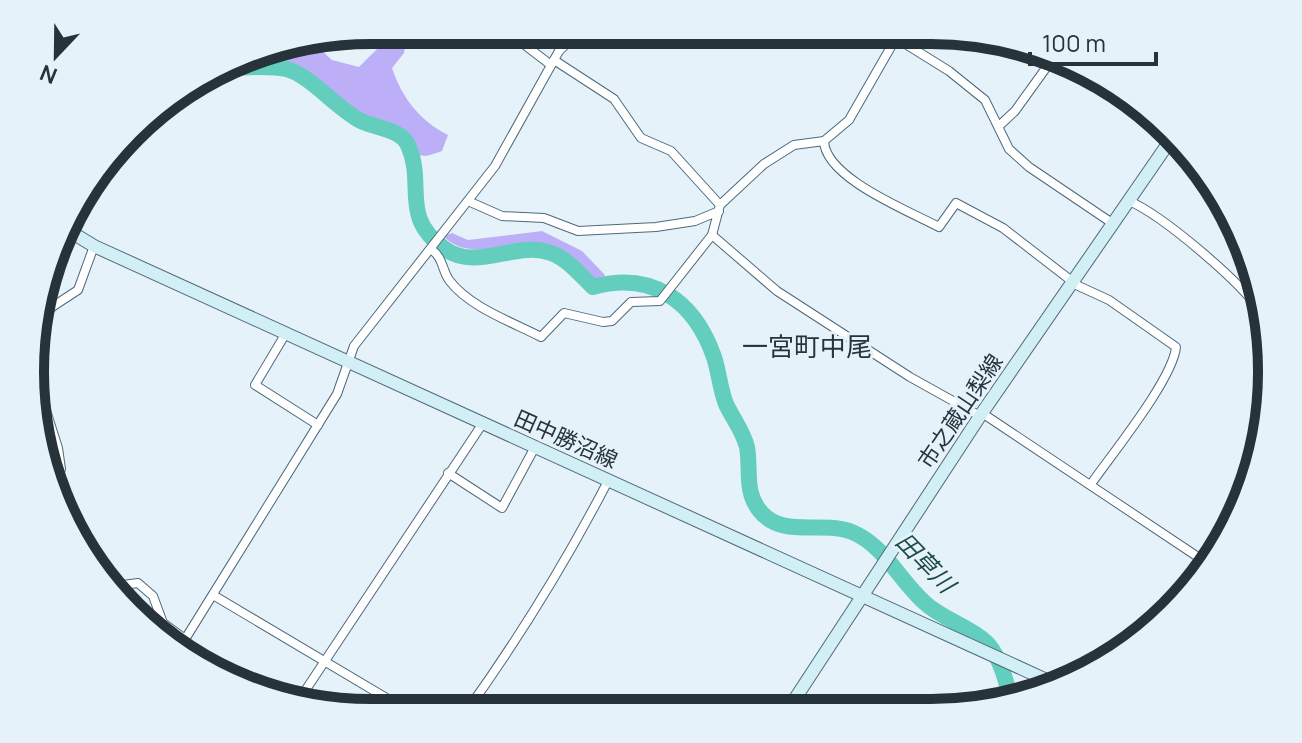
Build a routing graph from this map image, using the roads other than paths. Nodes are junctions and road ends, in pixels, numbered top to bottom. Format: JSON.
{"nodes":[{"id":1,"x":526,"y":44,"type":"edge"},
{"id":2,"x":568,"y":44,"type":"edge"},
{"id":3,"x":893,"y":44,"type":"edge"},
{"id":4,"x":905,"y":44,"type":"edge"},
{"id":5,"x":552,"y":62,"type":"junction"},
{"id":6,"x":1048,"y":66,"type":"edge"},
{"id":7,"x":999,"y":126,"type":"junction"},
{"id":8,"x":824,"y":141,"type":"junction"},
{"id":9,"x":1167,"y":145,"type":"edge"},
{"id":10,"x":468,"y":201,"type":"junction"},
{"id":11,"x":1129,"y":201,"type":"junction"},
{"id":12,"x":719,"y":208,"type":"junction"},
{"id":13,"x":1112,"y":223,"type":"junction"},
{"id":14,"x":75,"y":234,"type":"edge"},
{"id":15,"x":712,"y":235,"type":"junction"},
{"id":16,"x":94,"y":246,"type":"junction"},
{"id":17,"x":432,"y":248,"type":"junction"},
{"id":18,"x":1072,"y":282,"type":"junction"},
{"id":19,"x":1250,"y":300,"type":"edge"},
{"id":20,"x":50,"y":310,"type":"edge"},
{"id":21,"x":286,"y":333,"type":"junction"},
{"id":22,"x":348,"y":363,"type":"junction"},
{"id":23,"x":981,"y":414,"type":"junction"},
{"id":24,"x":47,"y":415,"type":"edge"},
{"id":25,"x":483,"y":423,"type":"junction"},
{"id":26,"x":318,"y":425,"type":"junction"},
{"id":27,"x":535,"y":447,"type":"junction"},
{"id":28,"x":448,"y":473,"type":"junction"},
{"id":29,"x":60,"y":474,"type":"edge"},
{"id":30,"x":608,"y":481,"type":"junction"},
{"id":31,"x":1091,"y":484,"type":"junction"},
{"id":32,"x":1199,"y":558,"type":"edge"},
{"id":33,"x":123,"y":585,"type":"edge"},
{"id":34,"x":213,"y":595,"type":"junction"},
{"id":35,"x":861,"y":596,"type":"junction"},
{"id":36,"x":185,"y":639,"type":"joint"},
{"id":37,"x":327,"y":660,"type":"junction"},
{"id":38,"x":1044,"y":679,"type":"edge"},
{"id":39,"x":304,"y":692,"type":"edge"},
{"id":40,"x":389,"y":699,"type":"edge"},
{"id":41,"x":475,"y":699,"type":"edge"},
{"id":42,"x":795,"y":699,"type":"edge"}],
"edges":[{"from":1,"to":5,"type":"street"},
{"from":2,"to":5,"type":"street"},
{"from":3,"to":8,"type":"street"},
{"from":4,"to":7,"type":"street"},
{"from":5,"to":10,"type":"street"},
{"from":5,"to":12,"type":"street"},
{"from":6,"to":7,"type":"street"},
{"from":7,"to":13,"type":"street"},
{"from":8,"to":12,"type":"street"},
{"from":8,"to":18,"type":"street"},
{"from":9,"to":11,"type":"main road","name":"市之蔵山梨線"},
{"from":10,"to":12,"type":"street"},
{"from":10,"to":17,"type":"street"},
{"from":11,"to":13,"type":"main road","name":"市之蔵山梨線"},
{"from":11,"to":19,"type":"street"},
{"from":12,"to":15,"type":"street"},
{"from":13,"to":18,"type":"main road","name":"市之蔵山梨線"},
{"from":14,"to":16,"type":"main road","name":"田中勝沼線"},
{"from":15,"to":17,"type":"street"},
{"from":15,"to":23,"type":"street"},
{"from":16,"to":20,"type":"street"},
{"from":16,"to":21,"type":"main road","name":"田中勝沼線"},
{"from":17,"to":22,"type":"street"},
{"from":18,"to":23,"type":"main road","name":"市之蔵山梨線"},
{"from":18,"to":31,"type":"street"},
{"from":21,"to":22,"type":"main road","name":"田中勝沼線"},
{"from":21,"to":26,"type":"street"},
{"from":22,"to":25,"type":"main road","name":"田中勝沼線"},
{"from":22,"to":26,"type":"street"},
{"from":23,"to":31,"type":"street"},
{"from":23,"to":35,"type":"main road","name":"市之蔵山梨線"},
{"from":24,"to":29,"type":"street"},
{"from":25,"to":27,"type":"main road","name":"田中勝沼線"},
{"from":25,"to":28,"type":"street"},
{"from":26,"to":34,"type":"street"},
{"from":27,"to":28,"type":"street"},
{"from":27,"to":30,"type":"main road","name":"田中勝沼線"},
{"from":28,"to":37,"type":"street"},
{"from":30,"to":35,"type":"main road","name":"田中勝沼線"},
{"from":30,"to":41,"type":"street"},
{"from":31,"to":32,"type":"street"},
{"from":33,"to":36,"type":"street"},
{"from":34,"to":36,"type":"street"},
{"from":34,"to":37,"type":"street"},
{"from":35,"to":38,"type":"main road","name":"田中勝沼線"},
{"from":35,"to":42,"type":"main road","name":"市之蔵山梨線"},
{"from":37,"to":39,"type":"street"},
{"from":37,"to":40,"type":"street"}]}
